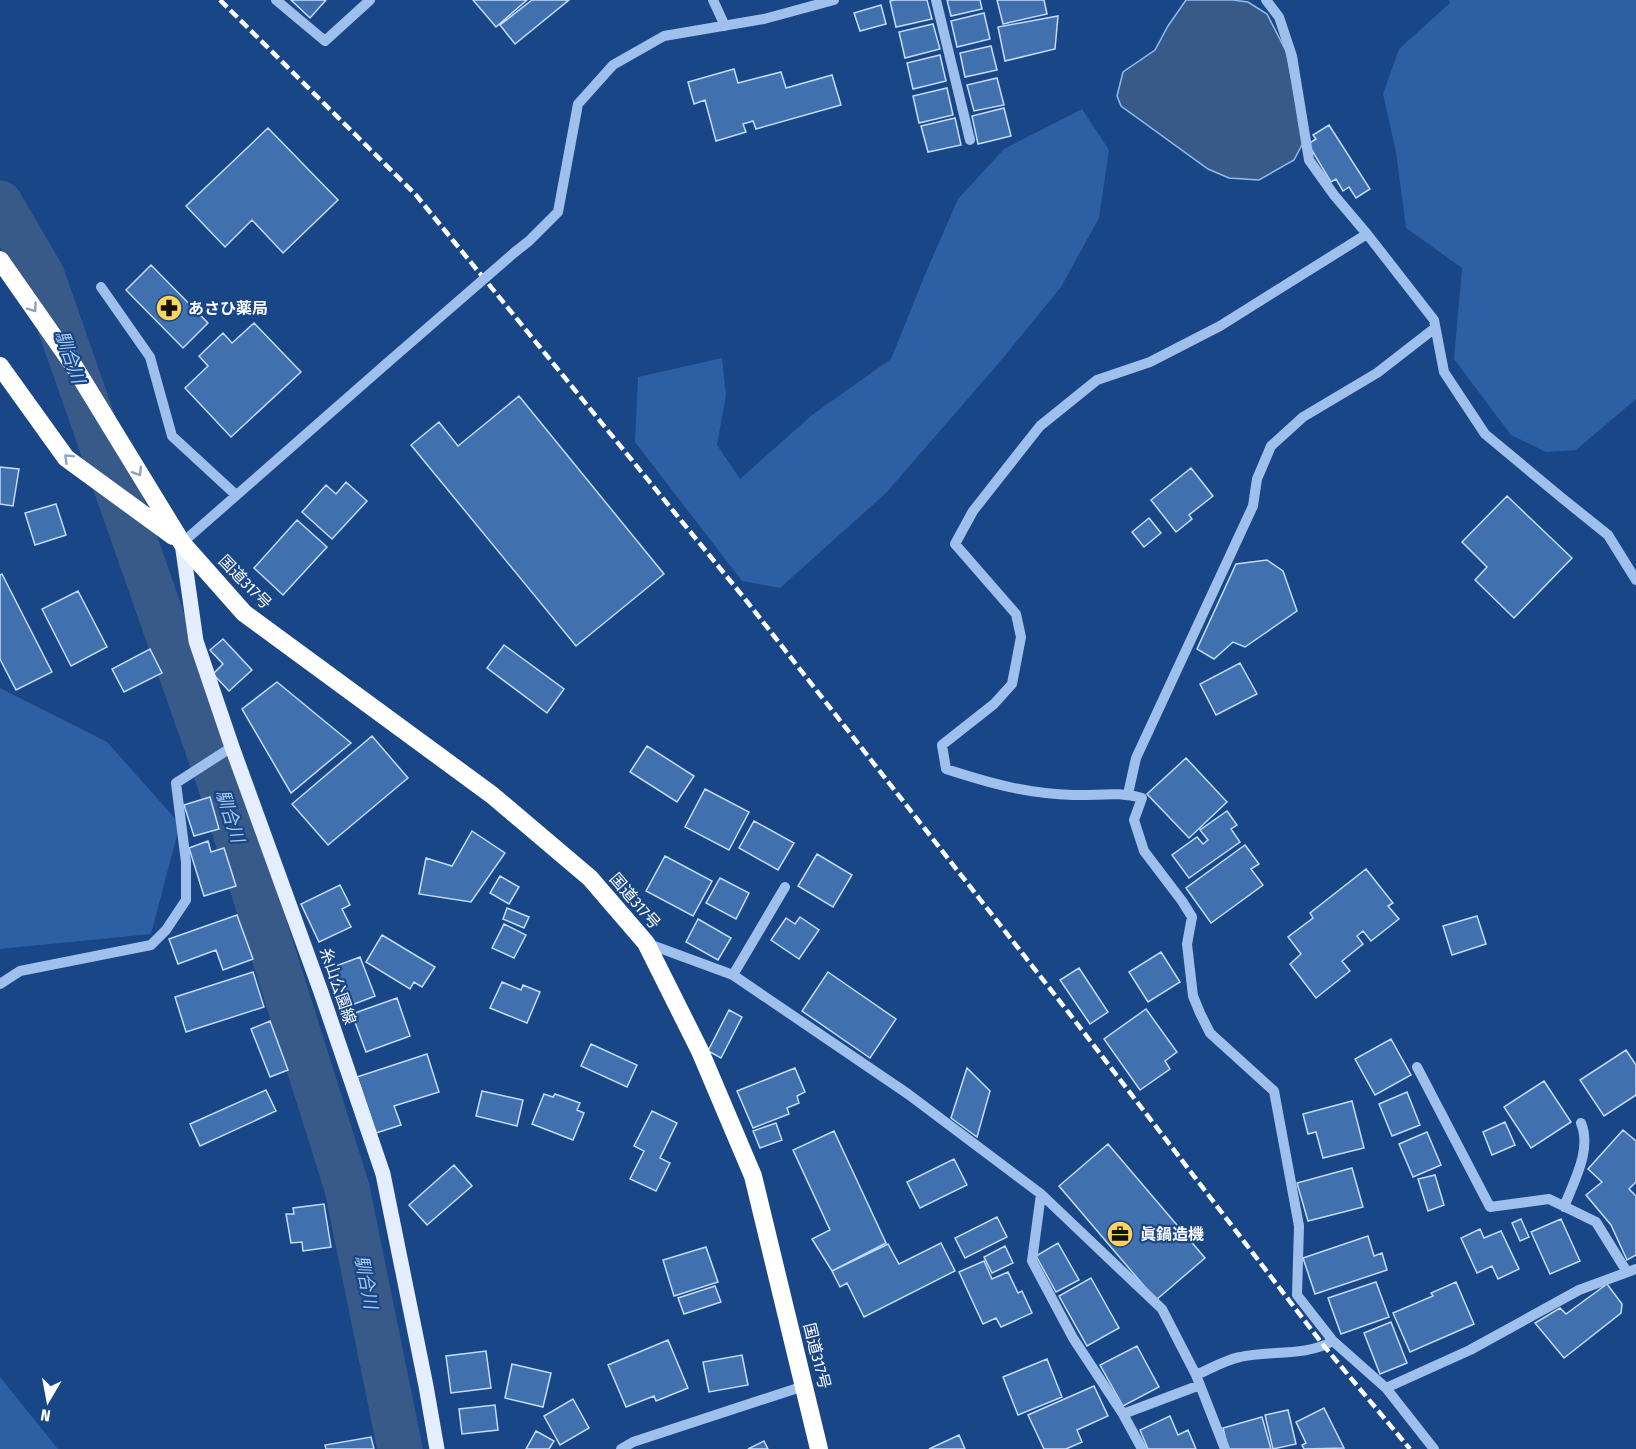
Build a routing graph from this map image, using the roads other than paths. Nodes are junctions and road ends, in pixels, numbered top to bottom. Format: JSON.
{"nodes":[{"id":1,"x":276,"y":0,"type":"edge"},
{"id":2,"x":370,"y":0,"type":"edge"},
{"id":3,"x":713,"y":0,"type":"edge"},
{"id":4,"x":834,"y":0,"type":"edge"},
{"id":5,"x":936,"y":0,"type":"edge"},
{"id":6,"x":1266,"y":0,"type":"edge"},
{"id":7,"x":725,"y":26,"type":"junction"},
{"id":8,"x":970,"y":140,"type":"dead end"},
{"id":9,"x":1367,"y":234,"type":"junction"},
{"id":10,"x":0,"y":260,"type":"edge"},
{"id":11,"x":101,"y":287,"type":"dead end"},
{"id":12,"x":1435,"y":328,"type":"junction"},
{"id":13,"x":0,"y":366,"type":"edge"},
{"id":14,"x":236,"y":495,"type":"junction"},
{"id":15,"x":182,"y":543,"type":"junction"},
{"id":16,"x":1636,"y":580,"type":"edge"},
{"id":17,"x":232,"y":747,"type":"junction"},
{"id":18,"x":1128,"y":794,"type":"junction"},
{"id":19,"x":785,"y":886,"type":"dead end"},
{"id":20,"x":646,"y":943,"type":"junction"},
{"id":21,"x":733,"y":975,"type":"junction"},
{"id":22,"x":0,"y":984,"type":"edge"},
{"id":23,"x":1417,"y":1067,"type":"dead end"},
{"id":24,"x":1581,"y":1123,"type":"dead end"},
{"id":25,"x":1041,"y":1194,"type":"junction"},
{"id":26,"x":1564,"y":1207,"type":"junction"},
{"id":27,"x":1632,"y":1270,"type":"edge"},
{"id":28,"x":1333,"y":1341,"type":"junction"},
{"id":29,"x":1198,"y":1380,"type":"junction"},
{"id":30,"x":804,"y":1386,"type":"junction"},
{"id":31,"x":1386,"y":1388,"type":"junction"},
{"id":32,"x":1123,"y":1414,"type":"junction"},
{"id":33,"x":437,"y":1449,"type":"edge"},
{"id":34,"x":621,"y":1449,"type":"edge"},
{"id":35,"x":819,"y":1449,"type":"edge"},
{"id":36,"x":1142,"y":1449,"type":"edge"},
{"id":37,"x":1226,"y":1449,"type":"edge"},
{"id":38,"x":1434,"y":1449,"type":"edge"}],
"edges":[{"from":1,"to":2,"type":"street"},
{"from":3,"to":7,"type":"street"},
{"from":4,"to":7,"type":"street"},
{"from":5,"to":8,"type":"street"},
{"from":6,"to":9,"type":"street"},
{"from":7,"to":14,"type":"street","bridge":true},
{"from":9,"to":12,"type":"street"},
{"from":9,"to":18,"type":"street"},
{"from":10,"to":15,"type":"highway","name":"国道317号","one_way":true},
{"from":11,"to":14,"type":"street"},
{"from":12,"to":16,"type":"street"},
{"from":12,"to":18,"type":"street"},
{"from":15,"to":13,"type":"highway","name":"国道317号","one_way":true},
{"from":14,"to":15,"type":"street"},
{"from":15,"to":17,"type":"main road","name":"糸山公園線"},
{"from":15,"to":20,"type":"highway","name":"国道317号"},
{"from":17,"to":22,"type":"street"},
{"from":17,"to":33,"type":"main road","name":"糸山公園線"},
{"from":18,"to":28,"type":"street"},
{"from":19,"to":21,"type":"street"},
{"from":20,"to":21,"type":"street"},
{"from":20,"to":30,"type":"highway","name":"国道317号"},
{"from":21,"to":25,"type":"street"},
{"from":23,"to":26,"type":"street"},
{"from":24,"to":26,"type":"street"},
{"from":25,"to":29,"type":"street"},
{"from":25,"to":32,"type":"street"},
{"from":26,"to":27,"type":"street"},
{"from":27,"to":31,"type":"street"},
{"from":28,"to":29,"type":"street"},
{"from":28,"to":31,"type":"street"},
{"from":29,"to":32,"type":"street"},
{"from":29,"to":37,"type":"street"},
{"from":30,"to":34,"type":"street"},
{"from":30,"to":35,"type":"highway","name":"国道317号"},
{"from":31,"to":38,"type":"street"},
{"from":32,"to":36,"type":"street"}]}
